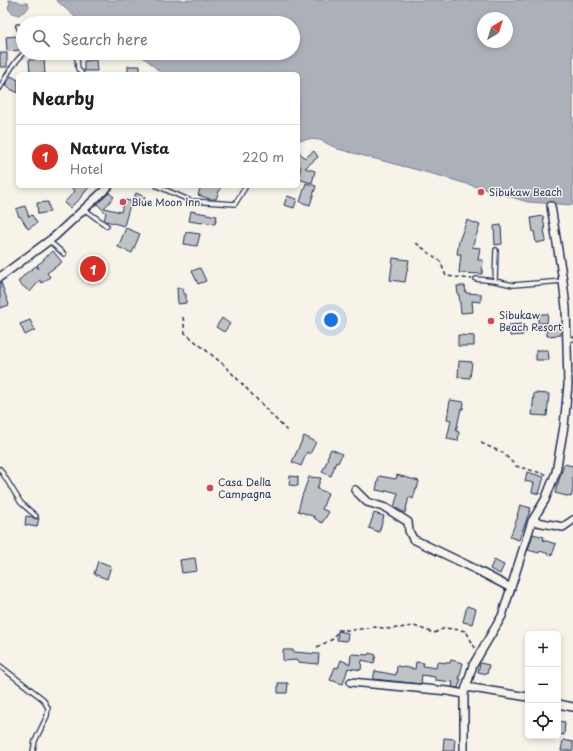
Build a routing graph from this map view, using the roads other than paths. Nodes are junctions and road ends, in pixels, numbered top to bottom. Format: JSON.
{"nodes":[{"id":1,"x":17,"y":60,"type":"edge"},
{"id":2,"x":77,"y":60,"type":"edge"},
{"id":3,"x":80,"y":72,"type":"edge"},
{"id":4,"x":0,"y":88,"type":"edge"},
{"id":5,"x":107,"y":188,"type":"edge"},
{"id":6,"x":162,"y":188,"type":"edge"},
{"id":7,"x":245,"y":188,"type":"edge"},
{"id":8,"x":551,"y":206,"type":"dead end"},
{"id":9,"x":84,"y":209,"type":"junction"},
{"id":10,"x":107,"y":226,"type":"dead end"},
{"id":11,"x":49,"y":241,"type":"junction"},
{"id":12,"x":496,"y":250,"type":"dead end"},
{"id":13,"x":64,"y":254,"type":"dead end"},
{"id":14,"x":0,"y":277,"type":"edge"},
{"id":15,"x":476,"y":279,"type":"road end"},
{"id":16,"x":495,"y":281,"type":"junction"},
{"id":17,"x":563,"y":281,"type":"junction"},
{"id":18,"x":570,"y":339,"type":"edge"},
{"id":19,"x":0,"y":469,"type":"edge"},
{"id":20,"x":355,"y":490,"type":"dead end"},
{"id":21,"x":36,"y":516,"type":"dead end"},
{"id":22,"x":573,"y":520,"type":"edge"},
{"id":23,"x":532,"y":521,"type":"junction"},
{"id":24,"x":511,"y":588,"type":"junction"},
{"id":25,"x":0,"y":666,"type":"edge"},
{"id":26,"x":351,"y":682,"type":"dead end"},
{"id":27,"x":465,"y":691,"type":"junction"},
{"id":28,"x":525,"y":698,"type":"edge"},
{"id":29,"x":561,"y":704,"type":"edge"},
{"id":30,"x":573,"y":706,"type":"edge"},
{"id":31,"x":33,"y":751,"type":"edge"},
{"id":32,"x":464,"y":751,"type":"edge"}],
"edges":[{"from":1,"to":4,"type":"lane"},
{"from":2,"to":3,"type":"lane"},
{"from":5,"to":9,"type":"street"},
{"from":6,"to":7,"type":"lane"},
{"from":8,"to":17,"type":"street"},
{"from":9,"to":10,"type":"lane"},
{"from":9,"to":11,"type":"street"},
{"from":11,"to":13,"type":"lane"},
{"from":11,"to":14,"type":"street"},
{"from":12,"to":16,"type":"lane"},
{"from":15,"to":16,"type":"lane"},
{"from":16,"to":17,"type":"lane"},
{"from":17,"to":18,"type":"street"},
{"from":18,"to":23,"type":"street"},
{"from":19,"to":21,"type":"lane"},
{"from":20,"to":24,"type":"street"},
{"from":22,"to":23,"type":"street"},
{"from":23,"to":24,"type":"street"},
{"from":24,"to":27,"type":"street"},
{"from":25,"to":31,"type":"lane"},
{"from":26,"to":27,"type":"street"},
{"from":27,"to":28,"type":"street"},
{"from":27,"to":32,"type":"street"},
{"from":29,"to":30,"type":"street"}]}
